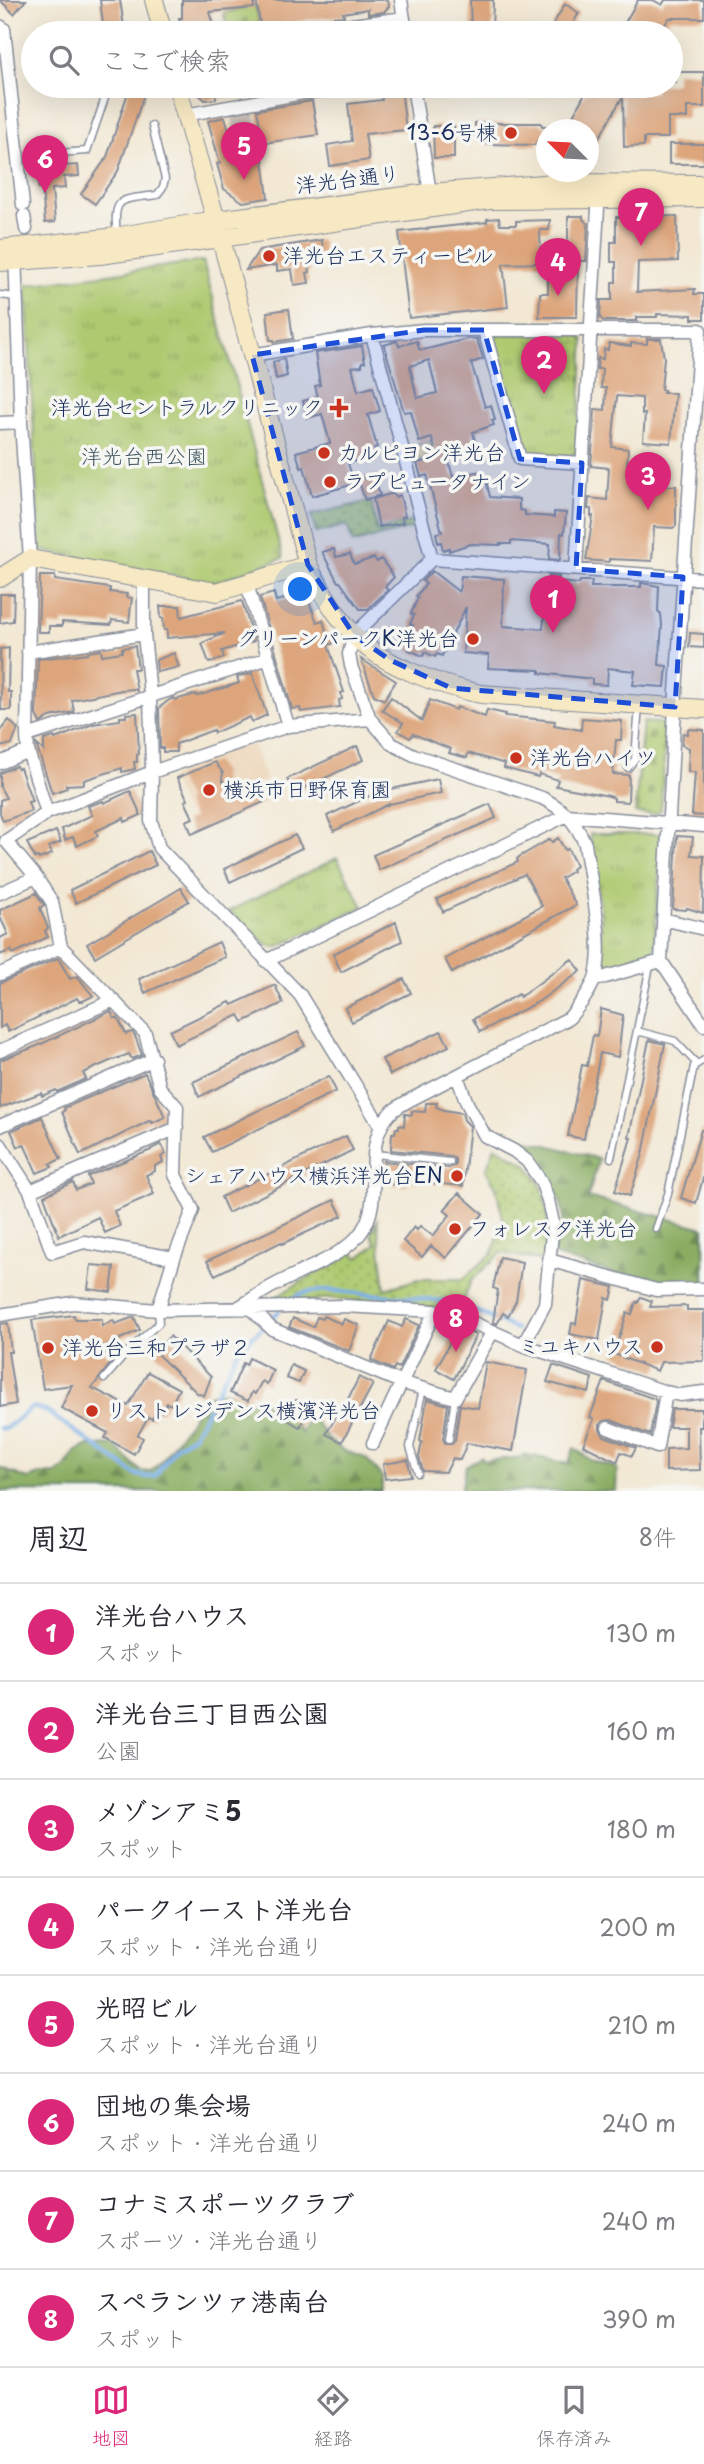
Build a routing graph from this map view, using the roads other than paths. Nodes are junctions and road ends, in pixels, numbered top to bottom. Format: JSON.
{"nodes":[{"id":1,"x":154,"y":0,"type":"edge"},
{"id":2,"x":401,"y":0,"type":"edge"},
{"id":3,"x":404,"y":18,"type":"junction"},
{"id":4,"x":160,"y":21,"type":"edge"},
{"id":5,"x":382,"y":21,"type":"edge"},
{"id":6,"x":404,"y":21,"type":"edge"},
{"id":7,"x":0,"y":26,"type":"edge"},
{"id":8,"x":104,"y":98,"type":"edge"},
{"id":9,"x":180,"y":98,"type":"edge"},
{"id":10,"x":265,"y":98,"type":"edge"},
{"id":11,"x":415,"y":98,"type":"edge"},
{"id":12,"x":185,"y":115,"type":"junction"},
{"id":13,"x":152,"y":126,"type":"dead end"},
{"id":14,"x":44,"y":154,"type":"dead end"},
{"id":15,"x":704,"y":184,"type":"edge"},
{"id":16,"x":599,"y":191,"type":"junction"},
{"id":17,"x":704,"y":198,"type":"edge"},
{"id":18,"x":431,"y":200,"type":"junction"},
{"id":19,"x":216,"y":220,"type":"junction"},
{"id":20,"x":26,"y":229,"type":"dead end"},
{"id":21,"x":117,"y":237,"type":"junction"},
{"id":22,"x":220,"y":239,"type":"junction"},
{"id":23,"x":7,"y":256,"type":"edge"},
{"id":24,"x":0,"y":295,"type":"edge"},
{"id":25,"x":16,"y":297,"type":"junction"},
{"id":26,"x":589,"y":329,"type":"junction"},
{"id":27,"x":484,"y":330,"type":"junction"},
{"id":28,"x":702,"y":330,"type":"edge"},
{"id":29,"x":372,"y":335,"type":"junction"},
{"id":30,"x":251,"y":355,"type":"junction"},
{"id":31,"x":21,"y":422,"type":"junction"},
{"id":32,"x":0,"y":424,"type":"edge"},
{"id":33,"x":582,"y":463,"type":"junction"},
{"id":34,"x":30,"y":559,"type":"junction"},
{"id":35,"x":432,"y":559,"type":"junction"},
{"id":36,"x":308,"y":565,"type":"junction"},
{"id":37,"x":576,"y":569,"type":"junction"},
{"id":38,"x":0,"y":578,"type":"edge"},
{"id":39,"x":683,"y":578,"type":"junction"},
{"id":40,"x":144,"y":579,"type":"junction"},
{"id":41,"x":704,"y":579,"type":"edge"},
{"id":42,"x":247,"y":584,"type":"junction"},
{"id":43,"x":144,"y":634,"type":"junction"},
{"id":44,"x":354,"y":635,"type":"junction"},
{"id":45,"x":28,"y":652,"type":"junction"},
{"id":46,"x":269,"y":657,"type":"junction"},
{"id":47,"x":150,"y":695,"type":"junction"},
{"id":48,"x":639,"y":705,"type":"junction"},
{"id":49,"x":674,"y":707,"type":"junction"},
{"id":50,"x":704,"y":709,"type":"edge"},
{"id":51,"x":370,"y":719,"type":"junction"},
{"id":52,"x":288,"y":726,"type":"junction"},
{"id":53,"x":27,"y":736,"type":"junction"},
{"id":54,"x":28,"y":751,"type":"junction"},
{"id":55,"x":0,"y":763,"type":"edge"},
{"id":56,"x":628,"y":768,"type":"dead end"},
{"id":57,"x":152,"y":772,"type":"junction"},
{"id":58,"x":47,"y":813,"type":"junction"},
{"id":59,"x":568,"y":815,"type":"junction"},
{"id":60,"x":667,"y":823,"type":"junction"},
{"id":61,"x":704,"y":826,"type":"edge"},
{"id":62,"x":3,"y":837,"type":"edge"},
{"id":63,"x":36,"y":877,"type":"junction"},
{"id":64,"x":0,"y":893,"type":"edge"},
{"id":65,"x":663,"y":919,"type":"junction"},
{"id":66,"x":704,"y":929,"type":"edge"},
{"id":67,"x":61,"y":947,"type":"junction"},
{"id":68,"x":266,"y":961,"type":"junction"},
{"id":69,"x":655,"y":962,"type":"junction"},
{"id":70,"x":0,"y":974,"type":"edge"},
{"id":71,"x":595,"y":980,"type":"junction"},
{"id":72,"x":114,"y":1000,"type":"junction"},
{"id":73,"x":704,"y":1025,"type":"edge"},
{"id":74,"x":637,"y":1031,"type":"junction"},
{"id":75,"x":0,"y":1051,"type":"edge"},
{"id":76,"x":154,"y":1059,"type":"junction"},
{"id":77,"x":704,"y":1060,"type":"edge"},
{"id":78,"x":697,"y":1064,"type":"junction"},
{"id":79,"x":457,"y":1076,"type":"junction"},
{"id":80,"x":0,"y":1126,"type":"edge"},
{"id":81,"x":381,"y":1127,"type":"junction"},
{"id":82,"x":177,"y":1128,"type":"junction"},
{"id":83,"x":0,"y":1144,"type":"edge"},
{"id":84,"x":373,"y":1153,"type":"junction"},
{"id":85,"x":611,"y":1158,"type":"dead end"},
{"id":86,"x":450,"y":1161,"type":"dead end"},
{"id":87,"x":30,"y":1191,"type":"junction"},
{"id":88,"x":656,"y":1229,"type":"dead end"},
{"id":89,"x":174,"y":1258,"type":"junction"},
{"id":90,"x":549,"y":1260,"type":"junction"},
{"id":91,"x":704,"y":1289,"type":"edge"},
{"id":92,"x":244,"y":1307,"type":"junction"},
{"id":93,"x":159,"y":1310,"type":"junction"},
{"id":94,"x":435,"y":1311,"type":"junction"},
{"id":95,"x":0,"y":1315,"type":"edge"},
{"id":96,"x":493,"y":1331,"type":"junction"},
{"id":97,"x":523,"y":1345,"type":"junction"},
{"id":98,"x":104,"y":1378,"type":"dead end"},
{"id":99,"x":403,"y":1383,"type":"junction"},
{"id":100,"x":423,"y":1389,"type":"junction"},
{"id":101,"x":666,"y":1392,"type":"junction"},
{"id":102,"x":704,"y":1392,"type":"edge"},
{"id":103,"x":455,"y":1398,"type":"junction"},
{"id":104,"x":608,"y":1428,"type":"dead end"},
{"id":105,"x":449,"y":1439,"type":"dead end"},
{"id":106,"x":373,"y":1443,"type":"dead end"},
{"id":107,"x":418,"y":1473,"type":"dead end"}],
"edges":[{"from":1,"to":4,"type":"street"},
{"from":2,"to":3,"type":"street"},
{"from":3,"to":5,"type":"street"},
{"from":3,"to":6,"type":"street"},
{"from":7,"to":20,"type":"street"},
{"from":8,"to":14,"type":"lane"},
{"from":9,"to":12,"type":"street"},
{"from":10,"to":12,"type":"street"},
{"from":11,"to":18,"type":"street"},
{"from":12,"to":19,"type":"street"},
{"from":13,"to":21,"type":"lane"},
{"from":15,"to":16,"type":"street","name":"洋光台通り"},
{"from":16,"to":17,"type":"street","name":"洋光台通り"},
{"from":16,"to":18,"type":"street","name":"洋光台通り"},
{"from":16,"to":26,"type":"street"},
{"from":18,"to":19,"type":"street","name":"洋光台通り"},
{"from":18,"to":22,"type":"street","name":"洋光台通り"},
{"from":19,"to":21,"type":"street","name":"洋光台通り"},
{"from":19,"to":22,"type":"street"},
{"from":21,"to":23,"type":"street","name":"洋光台通り"},
{"from":22,"to":23,"type":"street","name":"洋光台通り"},
{"from":22,"to":30,"type":"street"},
{"from":23,"to":25,"type":"street"},
{"from":24,"to":25,"type":"lane"},
{"from":25,"to":31,"type":"street"},
{"from":26,"to":27,"type":"street"},
{"from":26,"to":28,"type":"street"},
{"from":26,"to":33,"type":"street"},
{"from":27,"to":29,"type":"street"},
{"from":27,"to":33,"type":"street"},
{"from":28,"to":39,"type":"street"},
{"from":29,"to":30,"type":"street"},
{"from":29,"to":35,"type":"street"},
{"from":30,"to":36,"type":"street"},
{"from":31,"to":32,"type":"street"},
{"from":31,"to":34,"type":"street"},
{"from":33,"to":37,"type":"street"},
{"from":34,"to":38,"type":"street"},
{"from":34,"to":40,"type":"street"},
{"from":34,"to":45,"type":"street"},
{"from":35,"to":37,"type":"street"},
{"from":35,"to":44,"type":"street"},
{"from":36,"to":42,"type":"street"},
{"from":36,"to":44,"type":"street"},
{"from":37,"to":39,"type":"street"},
{"from":39,"to":41,"type":"street"},
{"from":39,"to":49,"type":"street"},
{"from":40,"to":42,"type":"street"},
{"from":40,"to":43,"type":"street"},
{"from":42,"to":46,"type":"street"},
{"from":43,"to":45,"type":"street"},
{"from":43,"to":47,"type":"street"},
{"from":44,"to":48,"type":"street"},
{"from":44,"to":51,"type":"street"},
{"from":45,"to":53,"type":"street"},
{"from":46,"to":47,"type":"street"},
{"from":46,"to":52,"type":"street"},
{"from":47,"to":53,"type":"street"},
{"from":47,"to":57,"type":"street"},
{"from":48,"to":49,"type":"street"},
{"from":48,"to":56,"type":"lane"},
{"from":49,"to":50,"type":"street"},
{"from":49,"to":60,"type":"street"},
{"from":51,"to":52,"type":"street"},
{"from":51,"to":59,"type":"street"},
{"from":52,"to":57,"type":"street"},
{"from":53,"to":54,"type":"street"},
{"from":54,"to":55,"type":"street"},
{"from":54,"to":58,"type":"street"},
{"from":57,"to":58,"type":"street"},
{"from":57,"to":68,"type":"street"},
{"from":58,"to":62,"type":"street"},
{"from":59,"to":60,"type":"street"},
{"from":59,"to":68,"type":"street"},
{"from":59,"to":71,"type":"street"},
{"from":60,"to":61,"type":"street"},
{"from":60,"to":65,"type":"street"},
{"from":62,"to":63,"type":"street"},
{"from":63,"to":64,"type":"street"},
{"from":63,"to":67,"type":"street"},
{"from":65,"to":66,"type":"street"},
{"from":65,"to":69,"type":"street"},
{"from":67,"to":70,"type":"street"},
{"from":67,"to":72,"type":"street"},
{"from":68,"to":81,"type":"street"},
{"from":69,"to":71,"type":"street"},
{"from":69,"to":73,"type":"street"},
{"from":69,"to":74,"type":"lane"},
{"from":71,"to":79,"type":"street"},
{"from":72,"to":75,"type":"street"},
{"from":72,"to":76,"type":"street"},
{"from":74,"to":78,"type":"lane"},
{"from":74,"to":85,"type":"lane"},
{"from":76,"to":80,"type":"street"},
{"from":76,"to":82,"type":"street"},
{"from":77,"to":78,"type":"lane"},
{"from":78,"to":88,"type":"lane"},
{"from":79,"to":81,"type":"street"},
{"from":79,"to":90,"type":"street"},
{"from":81,"to":84,"type":"street"},
{"from":82,"to":87,"type":"street"},
{"from":82,"to":89,"type":"street"},
{"from":83,"to":87,"type":"street"},
{"from":84,"to":86,"type":"lane"},
{"from":84,"to":92,"type":"street"},
{"from":87,"to":89,"type":"street"},
{"from":89,"to":93,"type":"street"},
{"from":90,"to":91,"type":"street"},
{"from":90,"to":97,"type":"street"},
{"from":92,"to":93,"type":"street"},
{"from":92,"to":94,"type":"street"},
{"from":92,"to":99,"type":"street"},
{"from":93,"to":95,"type":"street"},
{"from":93,"to":98,"type":"lane"},
{"from":94,"to":96,"type":"street"},
{"from":94,"to":99,"type":"street"},
{"from":96,"to":97,"type":"street"},
{"from":96,"to":103,"type":"street"},
{"from":97,"to":101,"type":"street"},
{"from":99,"to":100,"type":"street"},
{"from":99,"to":106,"type":"street"},
{"from":100,"to":103,"type":"street"},
{"from":100,"to":107,"type":"lane"},
{"from":101,"to":102,"type":"street"},
{"from":101,"to":104,"type":"street"},
{"from":103,"to":105,"type":"lane"}]}
